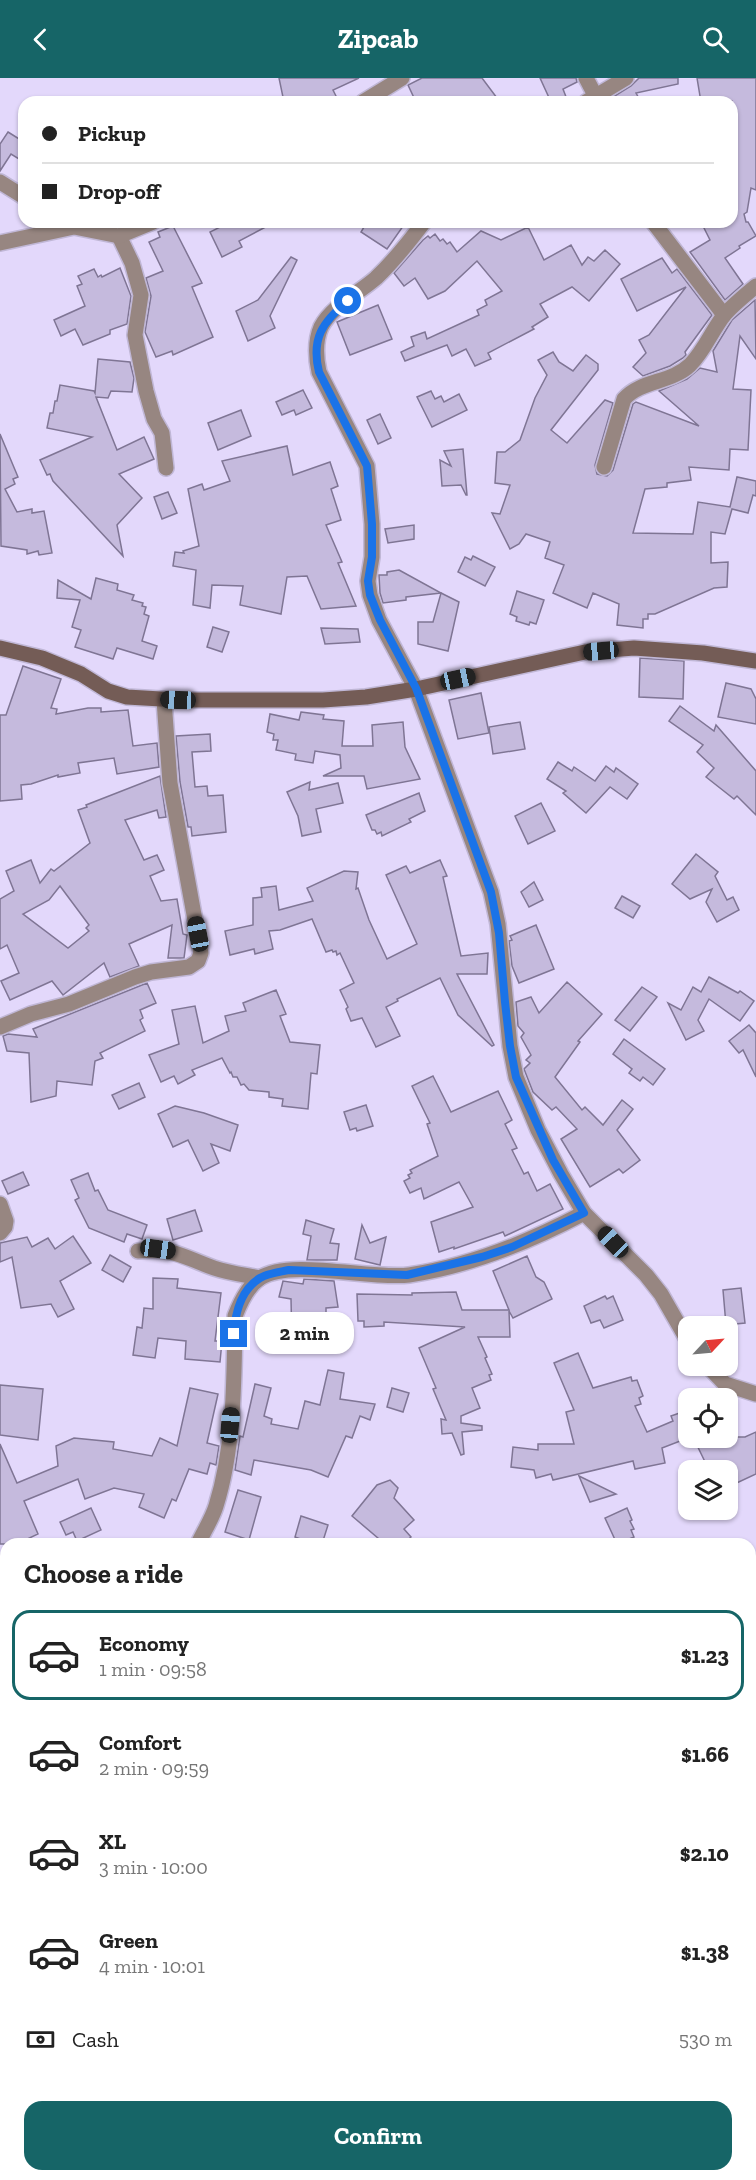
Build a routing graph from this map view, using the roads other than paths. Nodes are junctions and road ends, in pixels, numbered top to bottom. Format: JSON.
{"nodes":[{"id":1,"x":402,"y":78,"type":"edge"},
{"id":2,"x":586,"y":78,"type":"edge"},
{"id":3,"x":626,"y":78,"type":"edge"},
{"id":4,"x":373,"y":96,"type":"edge"},
{"id":5,"x":589,"y":96,"type":"edge"},
{"id":6,"x":597,"y":96,"type":"edge"},
{"id":7,"x":0,"y":182,"type":"edge"},
{"id":8,"x":18,"y":193,"type":"edge"},
{"id":9,"x":55,"y":228,"type":"edge"},
{"id":10,"x":86,"y":228,"type":"edge"},
{"id":11,"x":138,"y":228,"type":"edge"},
{"id":12,"x":419,"y":228,"type":"edge"},
{"id":13,"x":658,"y":228,"type":"edge"},
{"id":14,"x":119,"y":236,"type":"junction"},
{"id":15,"x":0,"y":243,"type":"edge"},
{"id":16,"x":756,"y":286,"type":"edge"},
{"id":17,"x":724,"y":315,"type":"junction"},
{"id":18,"x":604,"y":467,"type":"dead end"},
{"id":19,"x":165,"y":468,"type":"dead end"},
{"id":20,"x":0,"y":648,"type":"edge"},
{"id":21,"x":756,"y":661,"type":"edge"},
{"id":22,"x":416,"y":688,"type":"junction"},
{"id":23,"x":164,"y":700,"type":"junction"},
{"id":24,"x":0,"y":1027,"type":"edge"},
{"id":25,"x":0,"y":1204,"type":"edge"},
{"id":26,"x":584,"y":1213,"type":"junction"},
{"id":27,"x":0,"y":1233,"type":"edge"},
{"id":28,"x":138,"y":1251,"type":"dead end"},
{"id":29,"x":260,"y":1278,"type":"junction"},
{"id":30,"x":678,"y":1324,"type":"edge"},
{"id":31,"x":717,"y":1376,"type":"edge"},
{"id":32,"x":756,"y":1394,"type":"edge"},
{"id":33,"x":201,"y":1538,"type":"edge"}],
"edges":[{"from":1,"to":4,"type":"street"},
{"from":2,"to":5,"type":"street"},
{"from":3,"to":6,"type":"street"},
{"from":7,"to":8,"type":"street"},
{"from":9,"to":15,"type":"street"},
{"from":10,"to":14,"type":"street"},
{"from":11,"to":14,"type":"street"},
{"from":12,"to":22,"type":"street"},
{"from":13,"to":17,"type":"street"},
{"from":14,"to":19,"type":"street"},
{"from":16,"to":17,"type":"street"},
{"from":17,"to":18,"type":"street"},
{"from":20,"to":23,"type":"street"},
{"from":21,"to":22,"type":"street"},
{"from":22,"to":23,"type":"street"},
{"from":22,"to":26,"type":"street"},
{"from":23,"to":24,"type":"street"},
{"from":25,"to":27,"type":"street"},
{"from":26,"to":29,"type":"street"},
{"from":26,"to":30,"type":"street"},
{"from":28,"to":29,"type":"street"},
{"from":29,"to":33,"type":"street"},
{"from":31,"to":32,"type":"street"}]}
